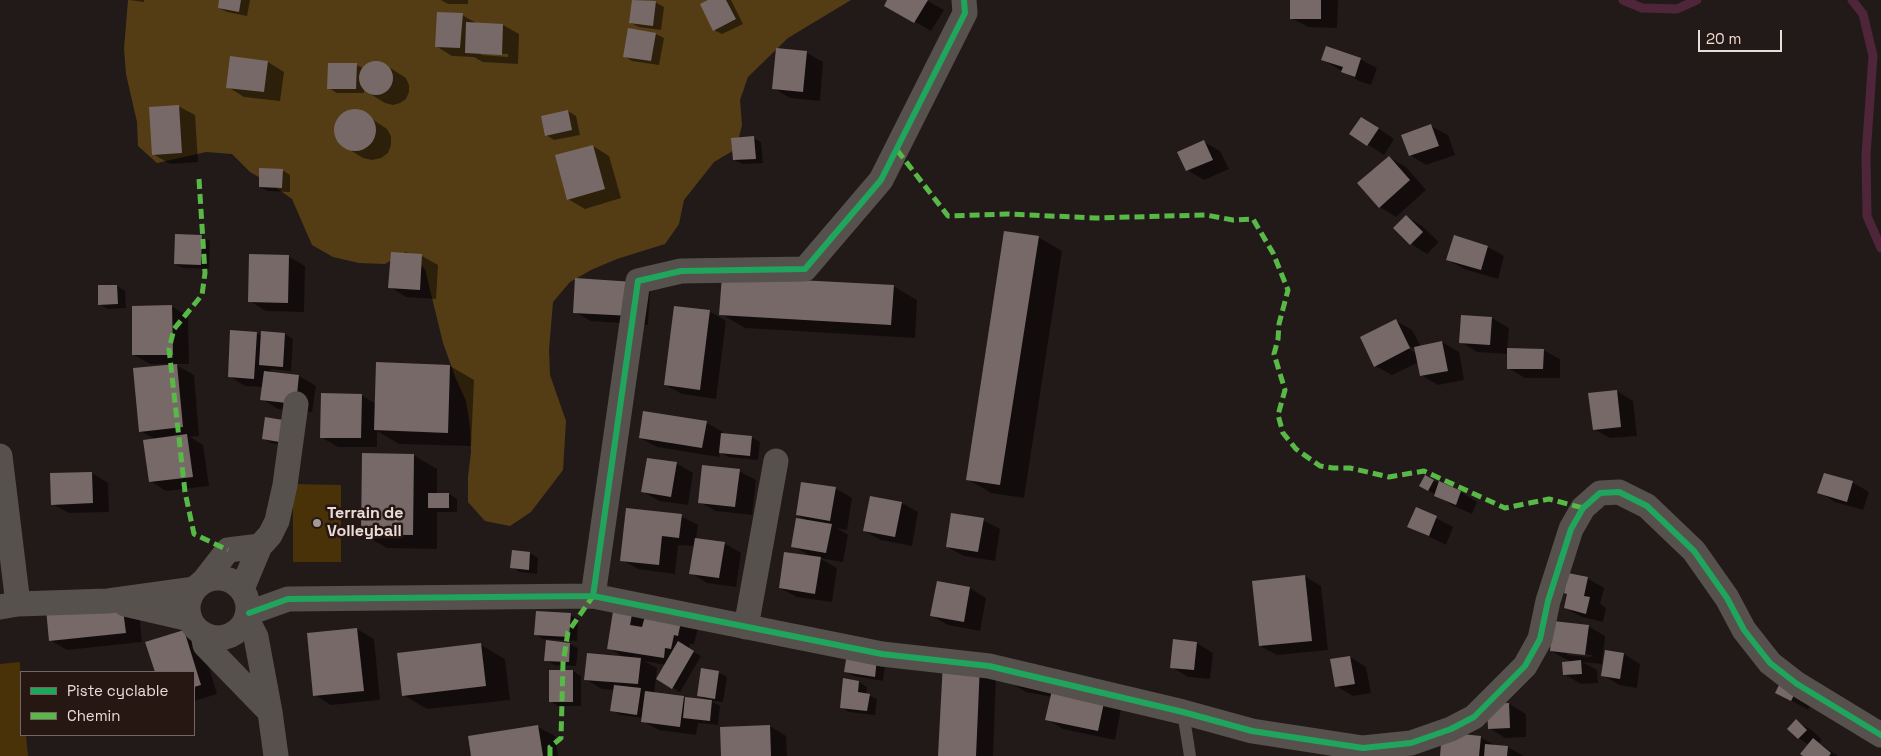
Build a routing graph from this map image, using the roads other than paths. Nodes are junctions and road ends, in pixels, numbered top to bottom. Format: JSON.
{"nodes":[{"id":1,"x":964,"y":0,"type":"edge"},
{"id":2,"x":296,"y":404,"type":"dead end"},
{"id":3,"x":0,"y":456,"type":"edge"},
{"id":4,"x":776,"y":461,"type":"dead end"},
{"id":5,"x":260,"y":546,"type":"junction"},
{"id":6,"x":199,"y":586,"type":"junction"},
{"id":7,"x":242,"y":589,"type":"junction"},
{"id":8,"x":593,"y":596,"type":"junction"},
{"id":9,"x":108,"y":600,"type":"junction"},
{"id":10,"x":9,"y":605,"type":"edge"},
{"id":11,"x":248,"y":616,"type":"junction"},
{"id":12,"x":197,"y":627,"type":"junction"},
{"id":13,"x":746,"y":627,"type":"junction"},
{"id":14,"x":270,"y":712,"type":"junction"},
{"id":15,"x":1182,"y":712,"type":"junction"},
{"id":16,"x":1881,"y":734,"type":"edge"},
{"id":17,"x":276,"y":756,"type":"edge"},
{"id":18,"x":1190,"y":756,"type":"edge"}],
"edges":[{"from":1,"to":8,"type":"street"},
{"from":2,"to":5,"type":"street"},
{"from":3,"to":10,"type":"street"},
{"from":4,"to":13,"type":"street"},
{"from":5,"to":6,"type":"street"},
{"from":5,"to":7,"type":"street"},
{"from":6,"to":7,"type":"street"},
{"from":6,"to":9,"type":"street"},
{"from":6,"to":12,"type":"street"},
{"from":7,"to":11,"type":"street"},
{"from":8,"to":11,"type":"street"},
{"from":8,"to":13,"type":"street"},
{"from":9,"to":10,"type":"street"},
{"from":9,"to":12,"type":"street"},
{"from":11,"to":12,"type":"street"},
{"from":11,"to":14,"type":"street"},
{"from":12,"to":14,"type":"street"},
{"from":13,"to":15,"type":"street"},
{"from":14,"to":17,"type":"street"},
{"from":15,"to":16,"type":"street"},
{"from":15,"to":18,"type":"lane"}]}
